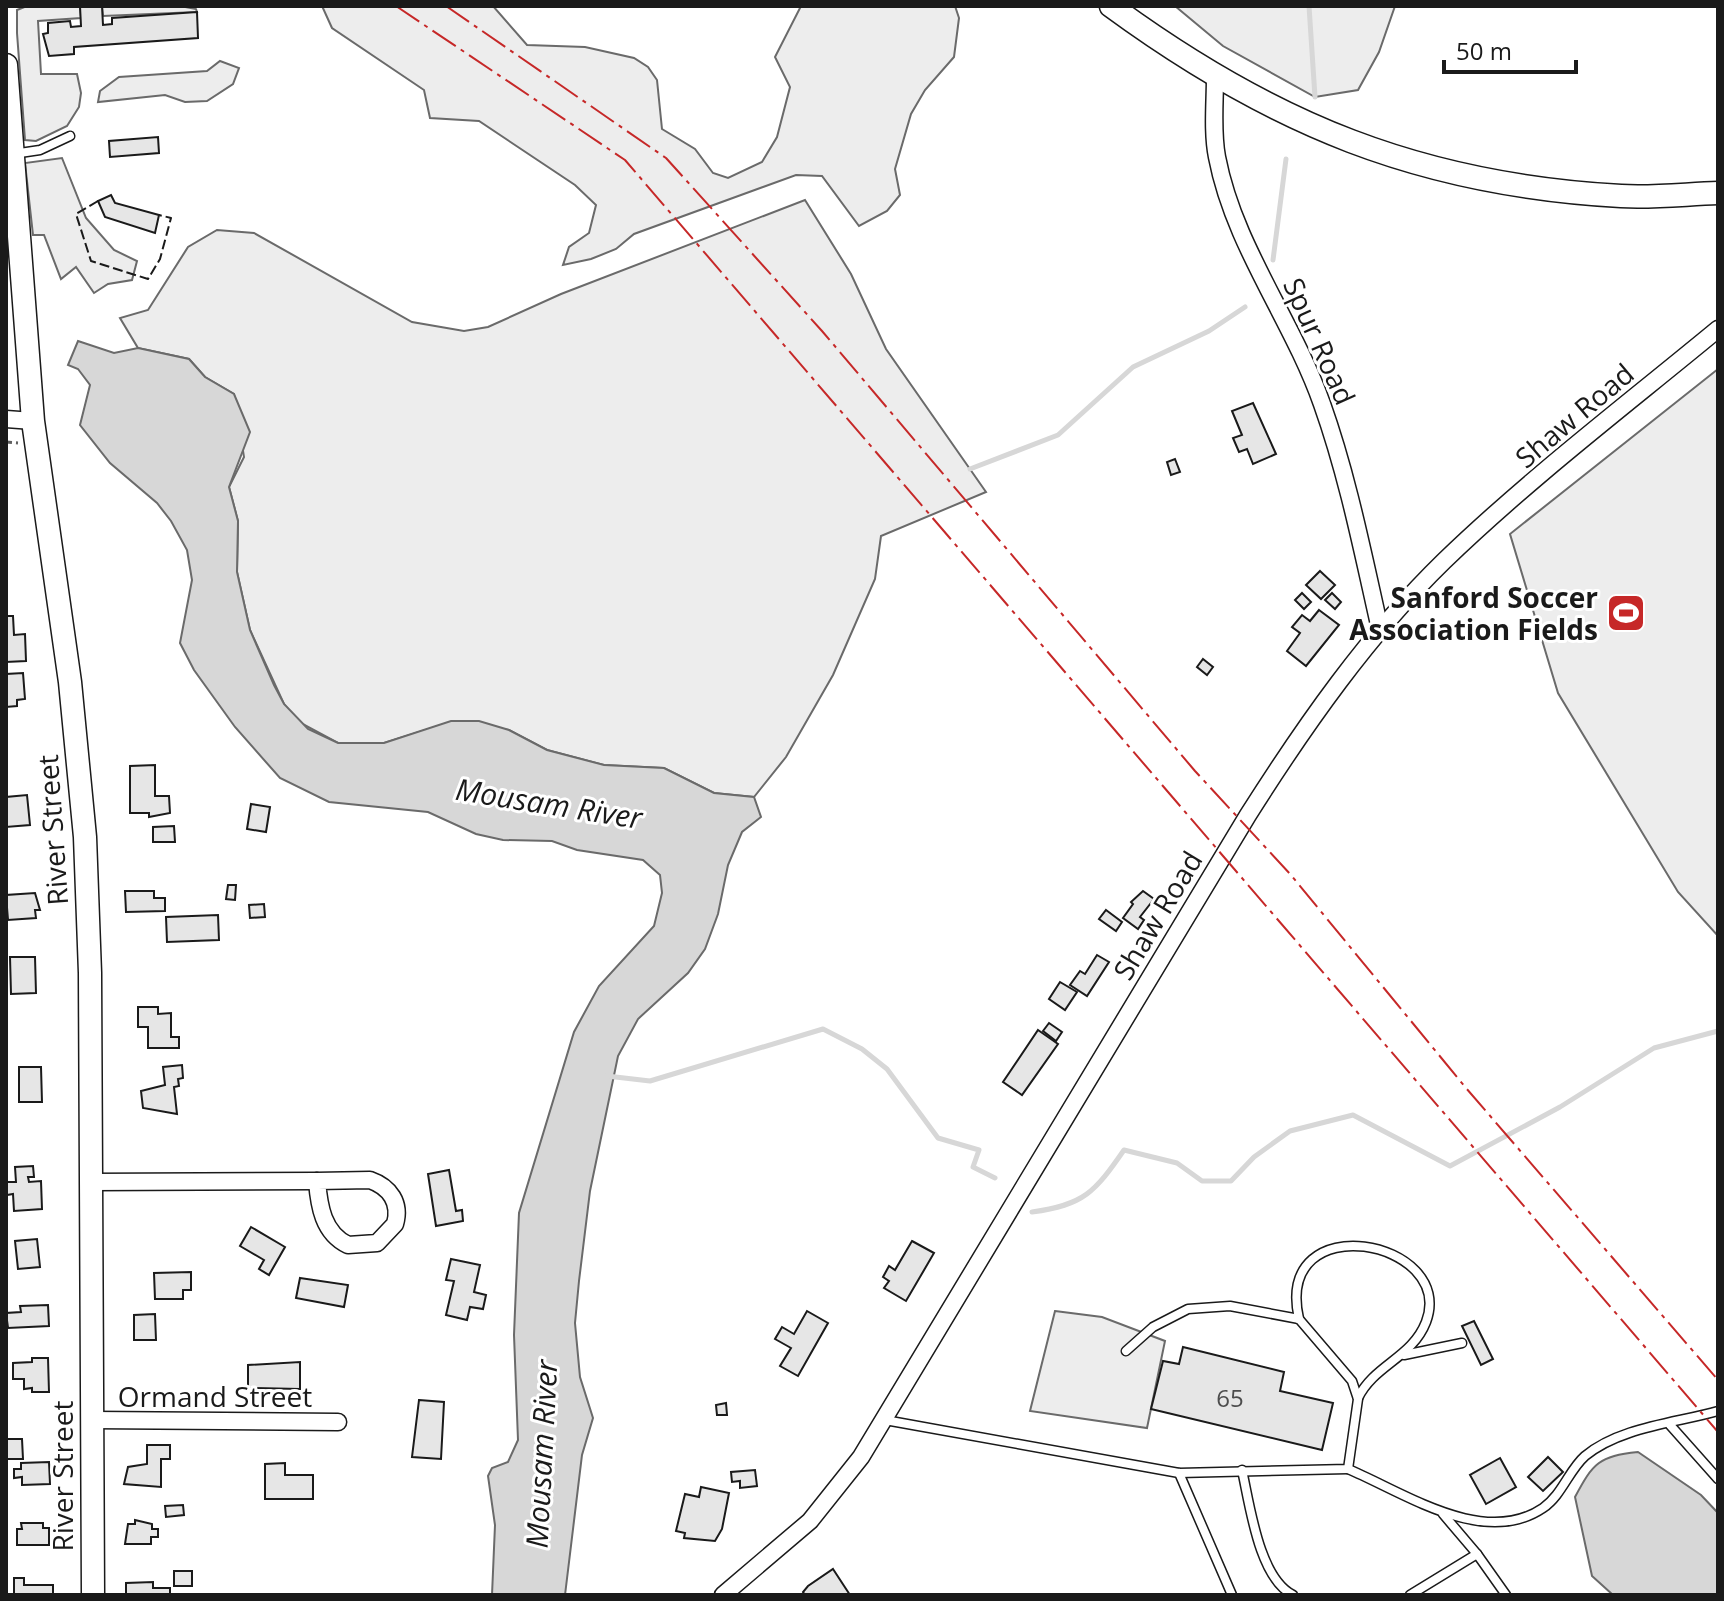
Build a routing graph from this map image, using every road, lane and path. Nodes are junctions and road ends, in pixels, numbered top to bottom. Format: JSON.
{"nodes":[{"id":1,"x":1111,"y":6,"type":"edge"},
{"id":2,"x":6,"y":65,"type":"edge"},
{"id":3,"x":1215,"y":77,"type":"junction"},
{"id":4,"x":70,"y":136,"type":"dead end"},
{"id":5,"x":12,"y":154,"type":"junction"},
{"id":6,"x":1718,"y":193,"type":"edge"},
{"id":7,"x":12,"y":230,"type":"edge"},
{"id":8,"x":1718,"y":329,"type":"edge"},
{"id":9,"x":6,"y":419,"type":"edge"},
{"id":10,"x":33,"y":421,"type":"junction"},
{"id":11,"x":1380,"y":629,"type":"junction"},
{"id":12,"x":317,"y":1181,"type":"junction"},
{"id":13,"x":91,"y":1182,"type":"junction"},
{"id":14,"x":1299,"y":1319,"type":"junction"},
{"id":15,"x":1462,"y":1343,"type":"dead end"},
{"id":16,"x":1126,"y":1351,"type":"dead end"},
{"id":17,"x":1404,"y":1356,"type":"junction"},
{"id":18,"x":1358,"y":1399,"type":"junction"},
{"id":19,"x":1718,"y":1411,"type":"edge"},
{"id":20,"x":92,"y":1420,"type":"junction"},
{"id":21,"x":885,"y":1420,"type":"junction"},
{"id":22,"x":338,"y":1422,"type":"dead end"},
{"id":23,"x":1670,"y":1425,"type":"junction"},
{"id":24,"x":1348,"y":1469,"type":"junction"},
{"id":25,"x":1242,"y":1470,"type":"junction"},
{"id":26,"x":1179,"y":1473,"type":"junction"},
{"id":27,"x":1718,"y":1479,"type":"edge"},
{"id":28,"x":1443,"y":1514,"type":"junction"},
{"id":29,"x":1477,"y":1554,"type":"junction"},
{"id":30,"x":93,"y":1595,"type":"edge"},
{"id":31,"x":723,"y":1595,"type":"edge"},
{"id":32,"x":1232,"y":1595,"type":"edge"},
{"id":33,"x":1293,"y":1595,"type":"edge"},
{"id":34,"x":1410,"y":1595,"type":"edge"},
{"id":35,"x":1506,"y":1595,"type":"edge"}],
"edges":[{"from":1,"to":3,"type":"street"},
{"from":2,"to":5,"type":"street","name":"River Street"},
{"from":3,"to":6,"type":"street"},
{"from":3,"to":11,"type":"street","name":"Spur Road"},
{"from":4,"to":5,"type":"lane"},
{"from":5,"to":7,"type":"street","name":"River Street"},
{"from":7,"to":10,"type":"street","name":"River Street"},
{"from":8,"to":11,"type":"street","name":"Shaw Road"},
{"from":9,"to":10,"type":"street"},
{"from":10,"to":13,"type":"street","name":"River Street"},
{"from":11,"to":21,"type":"street","name":"Shaw Road"},
{"from":12,"to":12,"type":"street"},
{"from":12,"to":13,"type":"street"},
{"from":13,"to":20,"type":"street","name":"River Street"},
{"from":14,"to":16,"type":"lane"},
{"from":14,"to":17,"type":"lane"},
{"from":14,"to":18,"type":"lane"},
{"from":15,"to":17,"type":"lane"},
{"from":17,"to":18,"type":"lane"},
{"from":18,"to":24,"type":"lane"},
{"from":19,"to":23,"type":"lane"},
{"from":20,"to":22,"type":"street","name":"Ormand Street"},
{"from":20,"to":30,"type":"street","name":"River Street"},
{"from":21,"to":26,"type":"lane"},
{"from":21,"to":31,"type":"street","name":"Shaw Road"},
{"from":23,"to":27,"type":"lane"},
{"from":23,"to":28,"type":"lane"},
{"from":24,"to":25,"type":"lane"},
{"from":24,"to":28,"type":"lane"},
{"from":25,"to":26,"type":"lane"},
{"from":25,"to":33,"type":"lane"},
{"from":26,"to":32,"type":"lane"},
{"from":28,"to":29,"type":"lane"},
{"from":29,"to":34,"type":"lane"},
{"from":29,"to":35,"type":"lane"}]}
